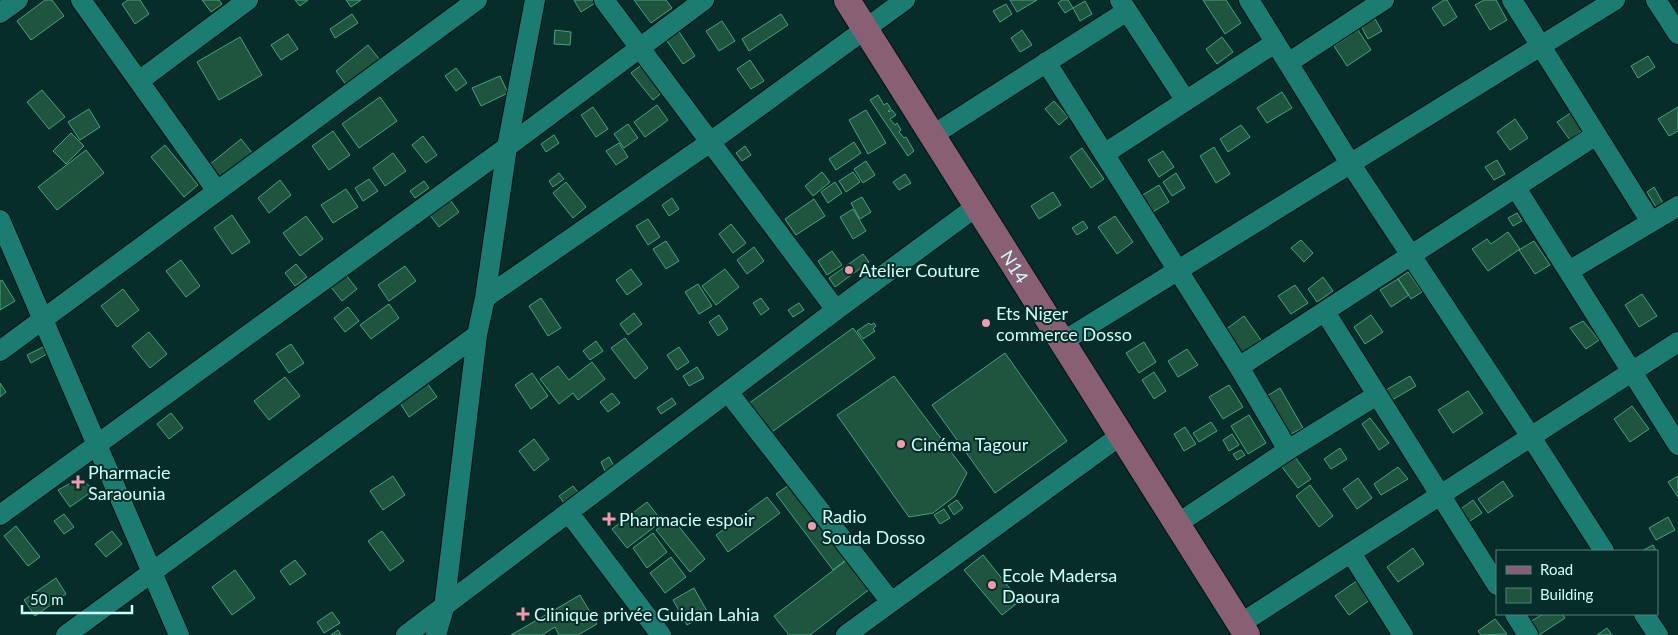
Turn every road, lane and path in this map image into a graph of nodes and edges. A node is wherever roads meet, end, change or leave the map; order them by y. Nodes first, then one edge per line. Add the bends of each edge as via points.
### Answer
1 (18, 0) edge
2 (81, 0) edge
3 (248, 0) edge
4 (477, 0) edge
5 (535, 0) edge
6 (604, 0) edge
7 (704, 0) edge
8 (847, 0) edge
9 (904, 0) edge
10 (1248, 0) edge
11 (1384, 0) edge
12 (1512, 0) edge
13 (1615, 0) edge
14 (1656, 0) edge
15 (1124, 6) edge
16 (0, 13) edge
17 (865, 28) junction
18 (1678, 34) edge
19 (1276, 43) junction
20 (1540, 46) junction
21 (639, 48) junction
22 (1046, 62) junction
23 (1288, 63) junction
24 (139, 81) junction
25 (1186, 101) junction
26 (932, 135) junction
27 (1596, 135) junction
28 (709, 143) junction
29 (506, 147) junction
30 (1104, 154) junction
31 (1350, 162) junction
32 (1516, 188) junction
33 (217, 191) junction
34 (977, 206) junction
35 (1678, 206) edge
36 (0, 220) edge
37 (1651, 222) junction
38 (1412, 256) junction
39 (1177, 270) junction
40 (1568, 271) junction
41 (485, 298) junction
42 (836, 310) junction
43 (1325, 312) junction
44 (43, 320) junction
45 (477, 335) junction
46 (1062, 342) junction
47 (1678, 342) edge
48 (0, 352) edge
49 (1240, 367) junction
50 (1632, 372) junction
51 (728, 392) junction
52 (1377, 395) junction
53 (1121, 435) junction
54 (1531, 437) junction
55 (97, 445) junction
56 (1678, 445) edge
57 (1288, 450) junction
58 (1440, 496) junction
59 (569, 512) junction
60 (0, 515) edge
61 (1177, 524) junction
62 (1603, 550) edge
63 (1352, 553) junction
64 (152, 572) junction
65 (1496, 583) edge
66 (891, 602) junction
67 (444, 608) junction
68 (1516, 615) edge
69 (1645, 615) edge
70 (1244, 630) edge
71 (66, 635) edge
72 (178, 635) edge
73 (406, 635) edge
74 (436, 635) edge
75 (661, 635) edge
76 (846, 635) edge
77 (1403, 635) edge
78 (1528, 635) edge
79 (1658, 635) edge

1 - 16 street
2 - 24 street
3 - 24 street
4 - 33 street
5 - 29 street
6 - 21 street
7 - 21 street
8 - 17 main road, N14
9 - 17 street
10 - 19 street
11 - 23 street
12 - 20 street
13 - 20 street
14 - 18 street
15 - 22 street
15 - 25 street
17 - 26 main road, N14
17 - 28 street
19 - 23 street
19 - 25 street
20 - 27 street
20 - 31 street
21 - 28 street
21 - 29 street
22 - 26 street
22 - 30 street
23 - 31 street
24 - 33 street
25 - 30 street
26 - 34 main road, N14
27 - 32 street
27 - 37 street
28 - 41 street
28 - 42 street
29 - 41 street
29 - 55 street
30 - 39 street
31 - 38 street
31 - 39 street
32 - 38 street
32 - 40 street
33 - 44 street
34 - 42 street
34 - 46 main road, N14
35 - 37 street
36 - 44 street
37 - 40 street
38 - 43 street
38 - 54 street
39 - 46 street
39 - 49 street
40 - 50 street
41 - 45 street
42 - 51 street
43 - 49 street
43 - 52 street
44 - 48 street
44 - 55 street
45 - 64 street
45 - 67 street
46 - 53 main road, N14
47 - 50 street
49 - 57 street
50 - 54 street
50 - 56 street
51 - 59 street
51 - 66 street
52 - 57 street
52 - 58 street
53 - 61 main road, N14
53 - 66 street
54 - 58 street
54 - 62 street
55 - 60 street
55 - 64 street
57 - 61 street
58 - 63 street
58 - 65 street
59 - 67 street
59 - 75 street
61 - 70 main road, N14
63 - 70 street
63 - 77 street
64 - 71 street
64 - 72 street
66 - 76 street
67 - 73 street
67 - 74 street
68 - 78 street
69 - 79 street

